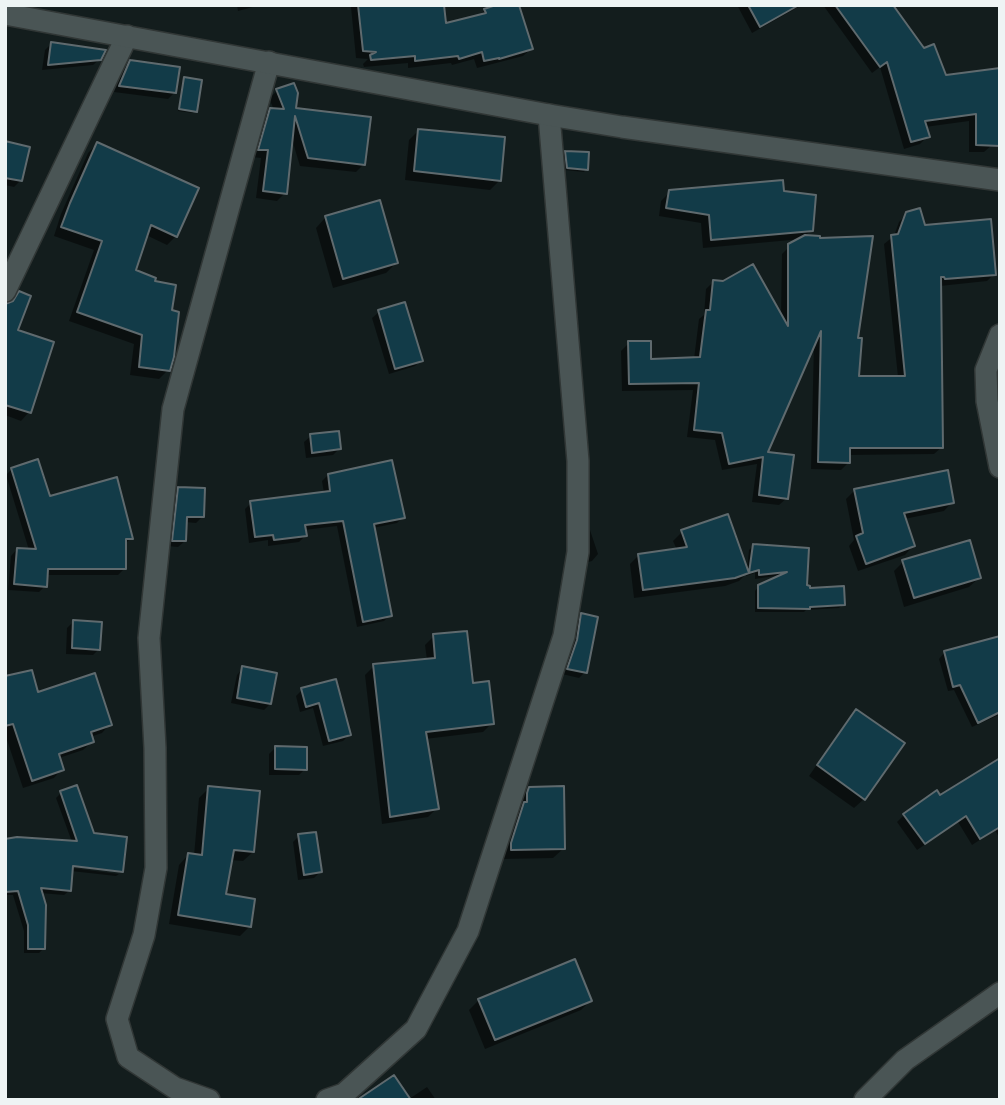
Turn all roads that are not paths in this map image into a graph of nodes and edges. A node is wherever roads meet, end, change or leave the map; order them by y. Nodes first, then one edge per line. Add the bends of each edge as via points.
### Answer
1 (5, 14) edge
2 (127, 36) junction
3 (269, 62) junction
4 (549, 115) junction
5 (1000, 180) edge
6 (5, 291) edge
7 (1000, 335) edge
8 (1000, 467) edge
9 (1000, 993) edge
10 (209, 1100) edge
11 (327, 1100) edge
12 (865, 1100) edge

1 - 2 street
2 - 3 street
2 - 6 street
3 - 4 street
3 - 10 street via 173,409 149,638 156,868 144,935 117,1019 128,1056 175,1088
4 - 5 street
4 - 11 street via 578,461 578,552 564,636 468,931 416,1028 344,1094
7 - 8 street via 986,370
9 - 12 street via 905,1060

